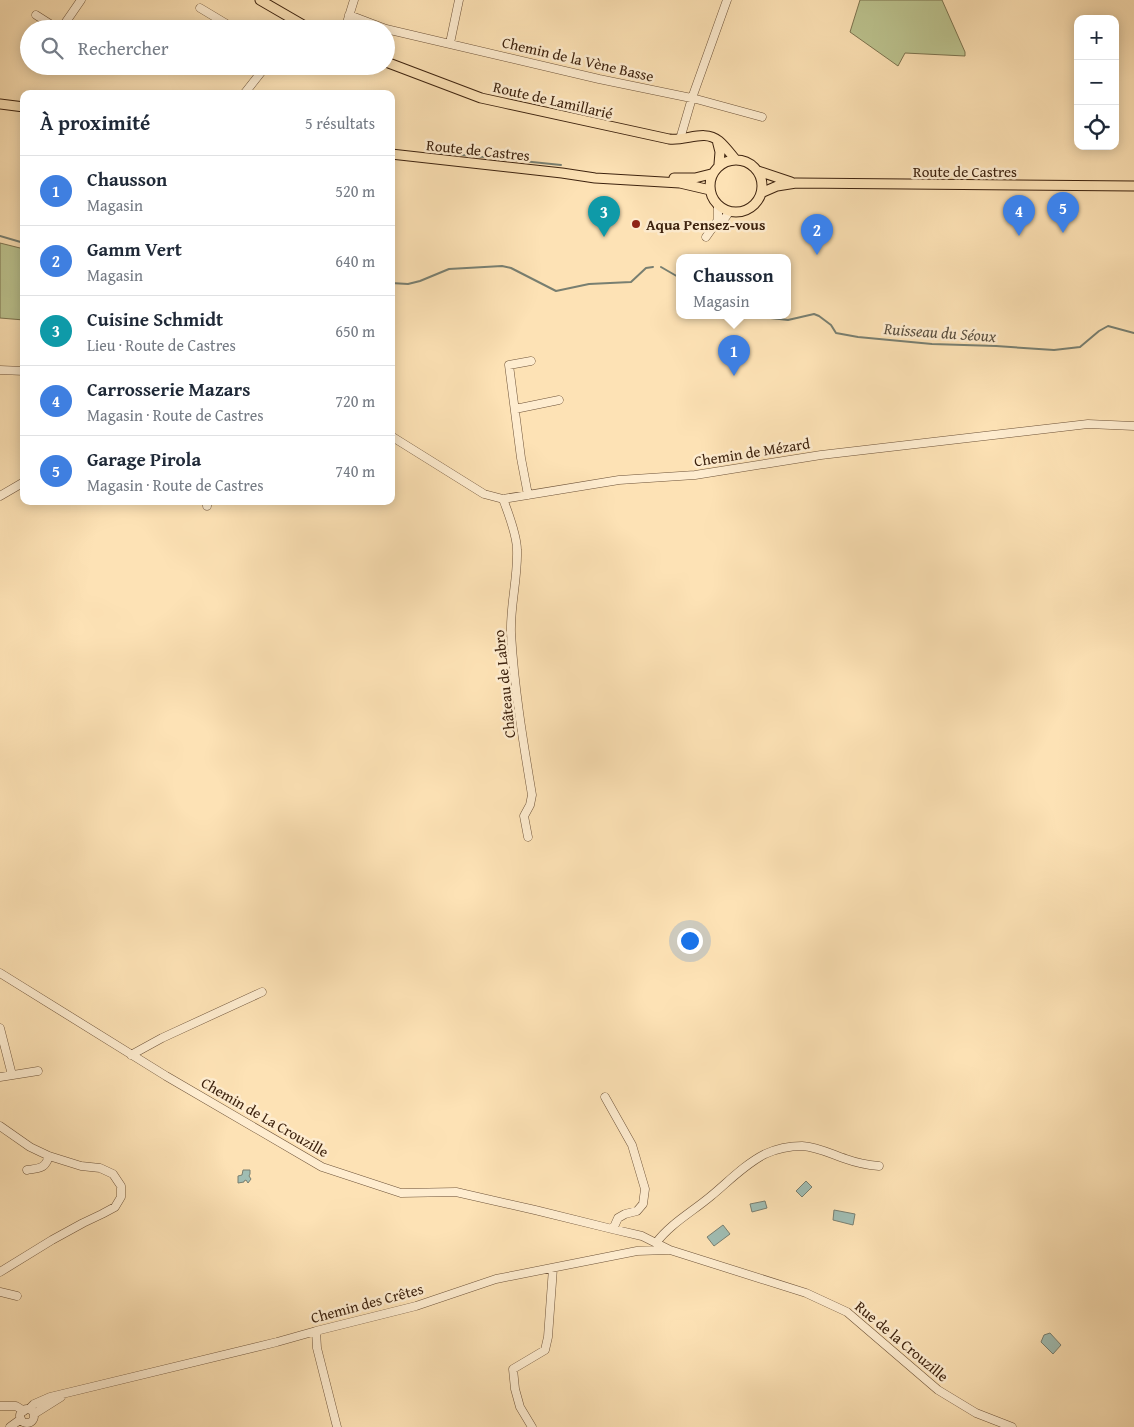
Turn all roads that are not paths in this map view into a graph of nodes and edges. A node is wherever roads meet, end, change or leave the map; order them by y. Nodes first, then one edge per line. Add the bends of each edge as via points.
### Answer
1 (80, 0) edge
2 (260, 0) edge
3 (354, 0) edge
4 (459, 0) edge
5 (727, 0) edge
6 (200, 8) dead end
7 (36, 15) dead end
8 (349, 15) junction
9 (44, 20) edge
10 (66, 20) edge
11 (220, 20) edge
12 (288, 20) edge
13 (348, 20) edge
14 (362, 20) edge
15 (395, 31) edge
16 (450, 43) junction
17 (395, 65) edge
18 (259, 75) edge
19 (247, 90) edge
20 (692, 98) junction
21 (0, 104) edge
22 (20, 106) edge
23 (762, 117) dead end
24 (680, 139) junction
25 (717, 140) junction
26 (395, 154) edge
27 (735, 159) junction
28 (719, 164) junction
29 (758, 171) junction
30 (562, 173) junction
31 (711, 174) junction
32 (796, 183) junction
33 (1134, 186) edge
34 (710, 190) junction
35 (761, 193) junction
36 (718, 205) junction
37 (729, 212) junction
38 (531, 361) dead end
39 (0, 370) edge
40 (20, 371) edge
41 (559, 400) dead end
42 (515, 409) junction
43 (1134, 426) edge
44 (395, 438) edge
45 (20, 484) edge
46 (528, 495) junction
47 (0, 496) edge
48 (503, 499) junction
49 (528, 837) dead end
50 (0, 973) edge
51 (262, 992) dead end
52 (0, 1028) edge
53 (131, 1055) junction
54 (38, 1071) dead end
55 (12, 1075) junction
56 (0, 1077) edge
57 (605, 1097) dead end
58 (0, 1126) edge
59 (49, 1156) junction
60 (879, 1166) dead end
61 (28, 1170) dead end
62 (612, 1229) junction
63 (657, 1244) junction
64 (670, 1250) junction
65 (553, 1268) junction
66 (0, 1272) edge
67 (0, 1292) edge
68 (17, 1296) dead end
69 (316, 1331) junction
70 (0, 1406) edge
71 (27, 1419) edge
72 (11, 1427) edge
73 (337, 1427) edge
74 (532, 1427) edge
75 (1012, 1427) edge

1 - 10 street
2 - 12 main road
3 - 8 street
4 - 16 street
5 - 20 street
6 - 11 street
7 - 9 street
8 - 13 street
8 - 14 street, Chemin de la Vène Basse
15 - 16 street, Chemin de la Vène Basse
16 - 20 street, Chemin de la Vène Basse
17 - 24 main road, Route de Lamillarié via 481,98
18 - 19 street
20 - 23 street, Chemin de la Vène Basse
20 - 24 street
21 - 22 main road
24 - 25 main road, Route de Lamillarié via 705,134
25 - 27 main road
25 - 28 main road
26 - 30 main road, Route de Castres
27 - 28 main road
27 - 29 main road via 749,163
28 - 31 main road
29 - 32 main road, Route de Castres
29 - 35 main road
30 - 31 main road, Route de Castres via 681,178
30 - 34 main road, Route de Castres via 680,183
31 - 34 main road
32 - 33 main road, Route de Castres
32 - 35 main road, Route de Castres
34 - 36 main road
35 - 37 main road via 752,206
36 - 37 main road
36 - 37 street via 718,220 706,237
38 - 42 street via 509,364
39 - 40 street
41 - 42 street
42 - 46 street
43 - 46 street, Chemin de Mézard via 1088,424 821,455 696,474 619,480
44 - 48 street, Chemin de Mézard via 484,494
45 - 47 street
46 - 48 street, Chemin de Mézard
48 - 49 street, Château de Labro via 517,548 512,657 532,795 524,816
50 - 53 street, Chemin de La Crouzille
51 - 53 street
52 - 55 street
53 - 62 street, Chemin de La Crouzille via 322,1167 401,1194 456,1192
54 - 55 street
55 - 56 street
57 - 62 street via 632,1145 645,1189 643,1204 636,1211 618,1218
58 - 59 street
59 - 61 street via 46,1165
59 - 66 street via 114,1174 121,1186 121,1197 115,1206
60 - 63 street via 855,1163 806,1147 774,1151 755,1160 668,1228
62 - 63 street, Chemin de La Crouzille via 642,1236
63 - 64 street, Rue de la Crouzille
64 - 65 street, Chemin des Crêtes via 637,1251
64 - 75 street, Rue de la Crouzille via 806,1293 847,1312 938,1390 976,1413
65 - 69 street, Chemin des Crêtes via 496,1280 416,1306
65 - 74 street via 545,1350 513,1369 520,1407
67 - 68 street
69 - 71 street, Chemin des Crêtes via 50,1396 34,1404
69 - 73 street via 317,1348
70 - 71 street via 16,1406
71 - 72 street, Chemin des Crêtes

